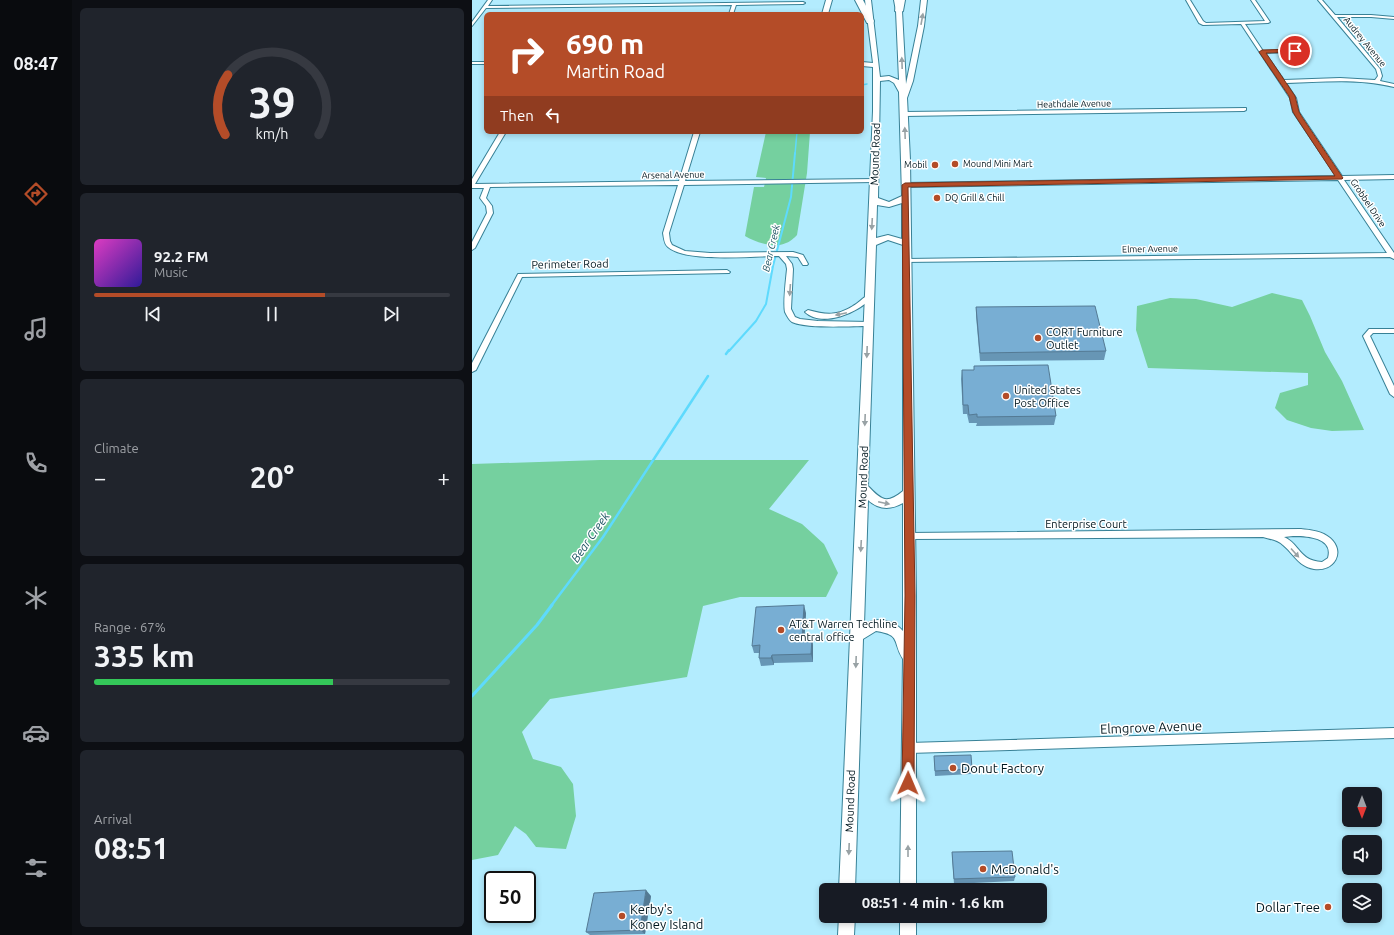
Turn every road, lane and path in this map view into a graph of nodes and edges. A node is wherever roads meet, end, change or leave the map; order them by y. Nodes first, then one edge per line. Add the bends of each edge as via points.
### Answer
1 (490, 0) edge
2 (829, 0) edge
3 (859, 0) edge
4 (868, 0) edge
5 (897, 0) edge
6 (902, 0) edge
7 (924, 0) edge
8 (1188, 0) edge
9 (1253, 0) edge
10 (1320, 0) edge
11 (658, 2) edge
12 (803, 3) dead end
13 (734, 4) junction
14 (485, 7) junction
15 (899, 11) junction
16 (732, 12) edge
17 (826, 12) edge
18 (1334, 16) junction
19 (1394, 18) edge
20 (870, 21) junction
21 (472, 24) edge
22 (1243, 24) junction
23 (1295, 51) dead end
24 (1262, 52) junction
25 (484, 62) edge
26 (472, 63) edge
27 (864, 64) edge
28 (876, 65) junction
29 (877, 80) junction
30 (1377, 81) junction
31 (1282, 82) junction
32 (1394, 86) edge
33 (903, 94) junction
34 (903, 102) junction
35 (1244, 109) dead end
36 (904, 114) junction
37 (501, 134) edge
38 (696, 134) edge
39 (1394, 177) edge
40 (1340, 178) junction
41 (874, 180) junction
42 (682, 183) junction
43 (472, 185) edge
44 (905, 185) junction
45 (488, 186) junction
46 (905, 198) junction
47 (874, 199) junction
48 (906, 243) junction
49 (871, 245) junction
50 (472, 248) edge
51 (781, 254) junction
52 (1393, 256) edge
53 (906, 261) junction
54 (805, 264) dead end
55 (727, 272) dead end
56 (870, 298) junction
57 (808, 312) dead end
58 (868, 324) junction
59 (1394, 331) edge
60 (472, 370) edge
61 (1394, 394) edge
62 (863, 488) junction
63 (908, 494) junction
64 (1263, 534) junction
65 (908, 536) junction
66 (857, 636) junction
67 (910, 661) junction
68 (1394, 733) edge
69 (909, 748) junction
70 (847, 883) edge
71 (908, 883) edge
72 (847, 923) edge
73 (908, 923) edge
74 (846, 935) edge
75 (908, 935) edge

1 - 14 street
2 - 17 main road
3 - 20 highway
4 - 20 main road, Mound Road
5 - 15 main road
6 - 15 highway
34 -> 7 main road via 910,81
8 - 22 street via 1203,23
9 - 22 street via 1268,22
10 - 18 street, Audrey Avenue
11 - 13 street
11 - 14 street
12 - 13 street
13 - 16 street
14 - 21 street
33 -> 15 main road
18 - 19 street
18 - 30 street, Audrey Avenue via 1378,69 1380,76
20 - 28 main road, Mound Road
22 - 24 street, Grobbel Drive
23 - 24 street
24 - 31 street, Grobbel Drive
25 - 26 street
27 - 28 main road
28 - 29 main road, Mound Road
29 - 33 main road via 885,78 898,81
29 - 41 main road, Mound Road
30 - 31 street
30 - 32 street, Audrey Avenue
31 - 40 street, Grobbel Drive via 1293,98 1296,112
33 - 34 main road
34 - 36 main road
35 - 36 street, Heathdale Avenue
44 -> 36 main road
37 - 43 street
38 - 42 street
39 - 40 street
40 - 44 street
40 - 52 street, Grobbel Drive
41 - 42 street, Arsenal Avenue
41 - 47 main road, Mound Road
42 - 45 street, Arsenal Avenue
42 - 51 street via 666,233 673,249 701,255
43 - 45 street, Arsenal Avenue
44 - 46 main road
45 - 50 street via 483,198 489,206 489,215
46 - 47 main road via 890,206
46 - 48 main road
47 -> 49 main road, Mound Road
48 - 49 main road via 886,237
48 - 53 main road
49 - 56 main road, Mound Road
51 - 54 street via 798,255 804,258
51 -> 58 street via 790,269 788,309 794,320 808,323
52 - 53 street, Elmer Avenue
53 - 63 main road
55 - 60 street, Perimeter Road via 520,275
56 -> 57 street via 847,312 822,316
56 - 58 main road, Mound Road
58 -> 62 main road, Mound Road
59 - 61 street via 1371,331 1366,336
62 -> 63 main road via 874,500 883,504 898,502
62 -> 66 main road, Mound Road
63 - 65 main road
64 -> 64 street, Enterprise Court via 1281,539 1307,563 1322,566 1329,564 1333,558 1330,544 1321,536
64 - 65 street, Enterprise Court
65 - 67 main road
66 - 67 main road via 874,625 892,628 900,636
66 -> 70 main road, Mound Road
67 - 69 main road
68 - 69 street, Elmgrove Avenue
71 -> 69 main road
72 - 74 main road
73 - 75 main road

